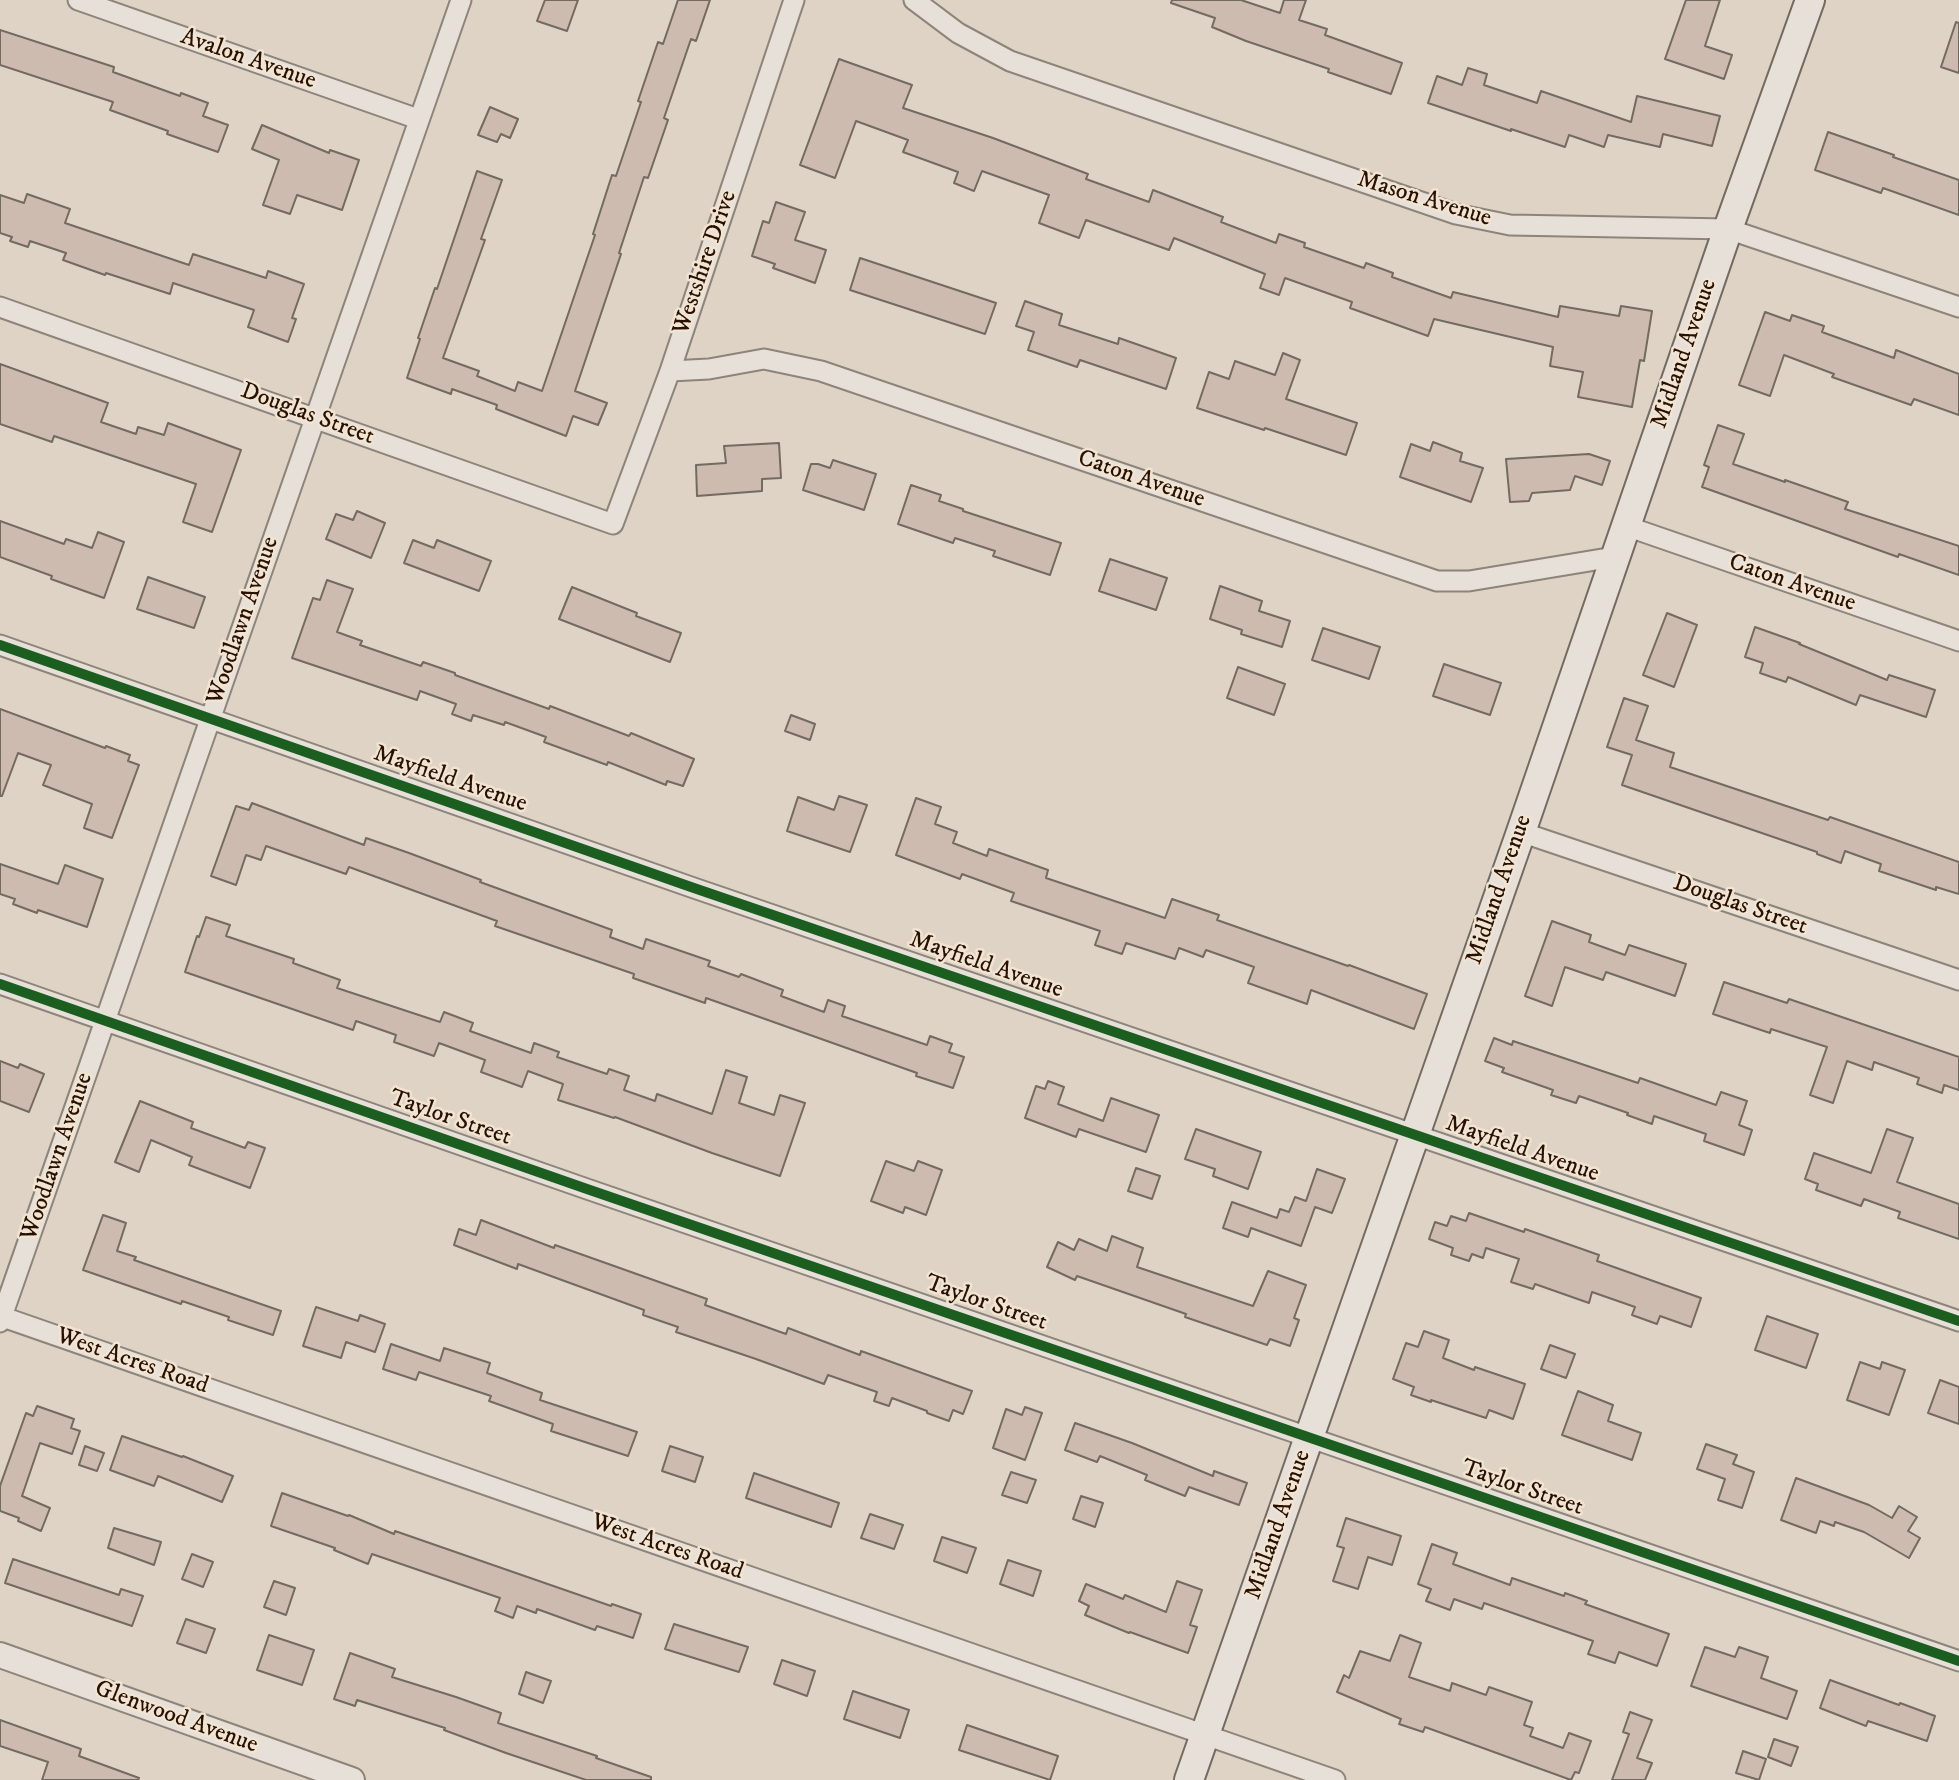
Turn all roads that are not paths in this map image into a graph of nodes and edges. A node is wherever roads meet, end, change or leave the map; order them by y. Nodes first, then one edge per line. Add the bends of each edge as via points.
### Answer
1 (78, 0) edge
2 (461, 0) edge
3 (794, 0) edge
4 (914, 0) edge
5 (1810, 0) edge
6 (418, 119) junction
7 (1728, 229) junction
8 (0, 307) edge
9 (1959, 307) edge
10 (670, 371) junction
11 (316, 417) junction
12 (613, 524) joint
13 (1626, 526) junction
14 (1614, 557) junction
15 (1959, 641) edge
16 (0, 645) edge
17 (210, 719) junction
18 (1521, 832) junction
19 (1959, 980) edge
20 (0, 984) edge
21 (106, 1021) junction
22 (1415, 1135) junction
23 (1, 1318) edge
24 (1959, 1321) edge
25 (1309, 1438) junction
26 (0, 1655) edge
27 (1959, 1661) edge
28 (1205, 1735) junction
29 (352, 1780) edge
30 (1189, 1780) edge
31 (1335, 1780) edge

1 - 6 street, Avalon Avenue
2 - 6 street, Woodlawn Avenue
3 - 10 street, Westshire Drive
4 - 7 street, Mason Avenue via 958,33 1010,61 1456,214 1510,225
5 - 7 main road, Midland Avenue
6 - 11 street, Woodlawn Avenue
7 - 9 street, Mason Avenue
7 - 13 main road, Midland Avenue
8 - 11 street, Douglas Street
10 - 12 street, Westshire Drive
10 - 14 street, Caton Avenue via 764,359 821,371 1437,581 1469,581
11 - 12 street, Douglas Street
11 - 17 street, Woodlawn Avenue
13 - 14 main road, Midland Avenue
13 - 15 street, Caton Avenue
14 - 18 main road, Midland Avenue
16 - 17 street, Mayfield Avenue
17 - 21 street, Woodlawn Avenue
17 - 22 street, Mayfield Avenue
18 - 19 street, Douglas Street
18 - 22 main road, Midland Avenue
20 - 21 street, Taylor Street
21 - 23 street, Woodlawn Avenue
21 - 25 street, Taylor Street
22 - 24 street, Mayfield Avenue
22 - 25 main road, Midland Avenue
23 - 28 street, West Acres Road
25 - 27 street, Taylor Street
25 - 28 main road, Midland Avenue
26 - 29 street, Glenwood Avenue
28 - 30 main road, Midland Avenue
28 - 31 street, West Acres Road

